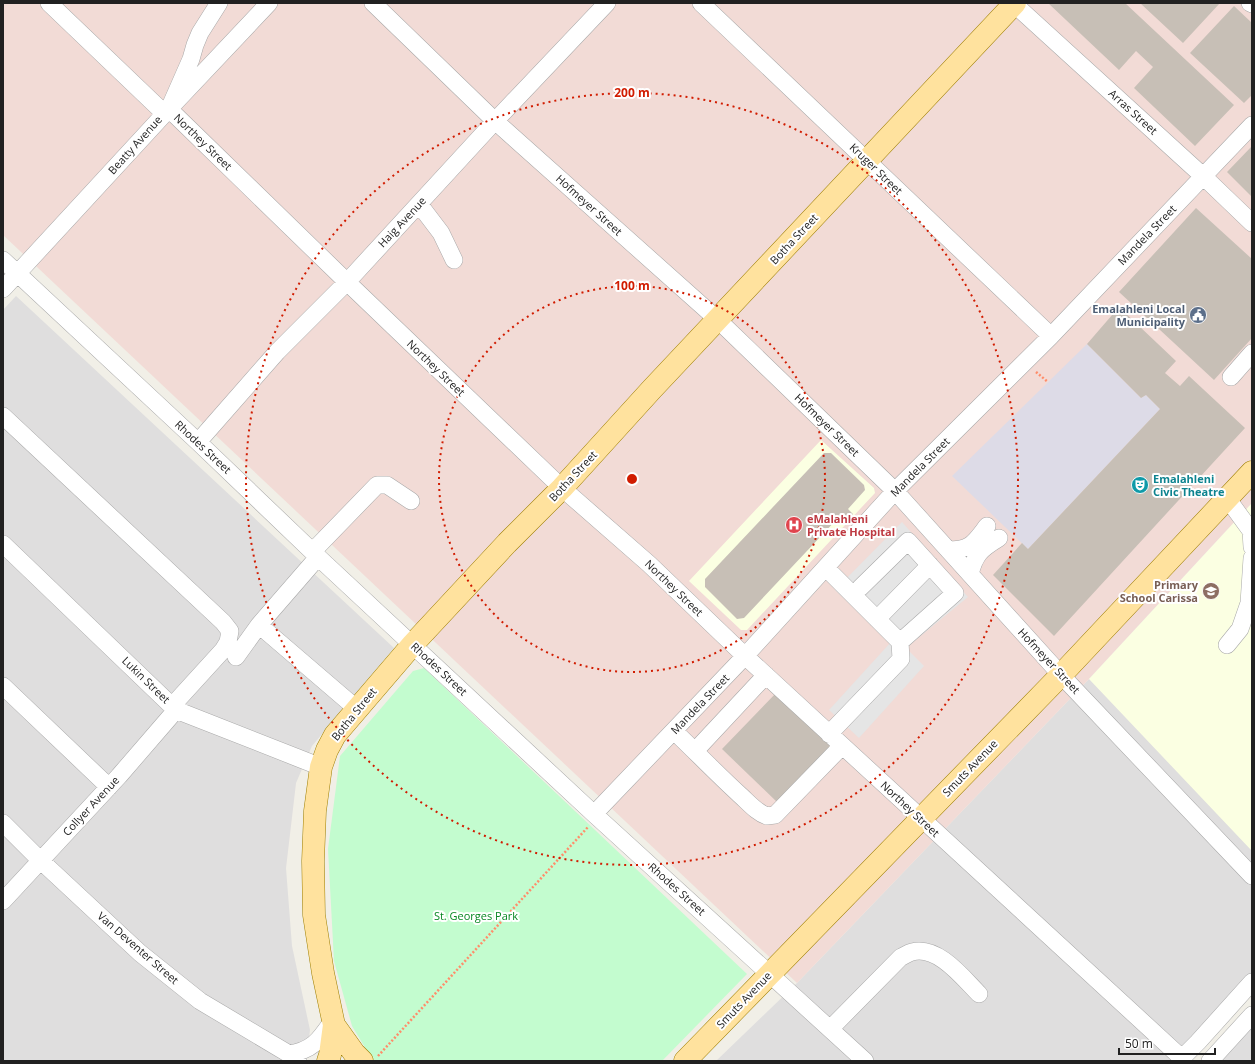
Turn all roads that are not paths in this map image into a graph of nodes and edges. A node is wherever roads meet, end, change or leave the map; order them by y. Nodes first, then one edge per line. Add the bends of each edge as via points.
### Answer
1 (49, 3) edge
2 (219, 3) edge
3 (269, 3) edge
4 (373, 3) edge
5 (607, 3) edge
6 (701, 3) edge
7 (1014, 3) edge
8 (166, 111) junction
9 (495, 121) junction
10 (1252, 125) edge
11 (867, 161) junction
12 (1204, 177) junction
13 (419, 204) junction
14 (1252, 223) edge
15 (3, 260) edge
16 (454, 260) dead end
17 (18, 273) junction
18 (347, 282) junction
19 (3, 289) edge
20 (718, 320) junction
21 (1050, 336) junction
22 (1252, 353) edge
23 (1231, 377) dead end
24 (3, 416) edge
25 (198, 442) junction
26 (1252, 472) edge
27 (562, 488) junction
28 (895, 491) junction
29 (1227, 498) junction
30 (411, 501) dead end
31 (987, 526) dead end
32 (999, 538) dead end
33 (3, 544) edge
34 (1252, 547) edge
35 (948, 550) junction
36 (315, 554) junction
37 (1252, 558) edge
38 (930, 565) junction
39 (826, 568) junction
40 (970, 574) junction
41 (860, 588) dead end
42 (877, 619) junction
43 (259, 625) junction
44 (900, 642) junction
45 (413, 644) junction
46 (1227, 645) dead end
47 (745, 656) junction
48 (236, 657) dead end
49 (766, 675) junction
50 (1061, 675) junction
51 (3, 686) edge
52 (174, 708) junction
53 (357, 709) junction
54 (674, 731) junction
55 (829, 734) junction
56 (842, 746) junction
57 (695, 750) junction
58 (321, 766) junction
59 (109, 787) junction
60 (596, 815) junction
61 (920, 818) junction
62 (3, 823) edge
63 (40, 860) junction
64 (1252, 876) edge
65 (3, 901) edge
66 (770, 973) junction
67 (1252, 982) edge
68 (979, 994) dead end
69 (1252, 1015) edge
70 (334, 1022) junction
71 (830, 1029) junction
72 (1198, 1042) junction
73 (293, 1057) edge
74 (1182, 1060) edge
75 (1214, 1060) edge
76 (328, 1061) edge
77 (362, 1061) edge
78 (685, 1061) edge
79 (865, 1061) edge

1 - 8 street, Northey Street
2 - 8 street via 200,33 192,59
3 - 8 street, Beatty Avenue
4 - 9 street, Hofmeyer Street
5 - 9 street, Haig Avenue
6 - 11 street, Kruger Street
7 - 11 main road, Botha Street
7 - 12 street, Arras Street
8 - 17 street, Beatty Avenue
8 - 18 street, Northey Street
9 - 13 street, Haig Avenue
9 - 20 street, Hofmeyer Street
10 - 12 street, Mandela Street
11 - 20 main road, Botha Street
11 - 21 street, Kruger Street
12 - 14 street, Arras Street
12 - 21 street, Mandela Street
13 - 16 street via 441,233
13 - 18 street, Haig Avenue
15 - 17 street, Rhodes Street
17 - 19 street, Beatty Avenue
17 - 25 street, Rhodes Street
18 - 25 street, Haig Avenue via 277,352
18 - 27 street, Northey Street
20 - 27 main road, Botha Street
20 - 28 street, Hofmeyer Street
21 - 28 street, Mandela Street
22 - 23 street
24 - 52 street, Collyer Avenue via 224,622 230,631 223,650
25 - 36 street, Rhodes Street
26 - 29 main road, Smuts Avenue
27 - 45 main road, Botha Street
27 - 47 street, Northey Street via 649,564
28 - 35 street, Hofmeyer Street
28 - 39 street, Mandela Street
29 - 34 street via 1252,531
29 - 50 main road, Smuts Avenue
30 - 36 street via 387,485 377,485
31 - 35 street via 966,548
32 - 40 street via 975,557
33 - 52 street, Lukin Street
35 - 40 street, Hofmeyer Street
36 - 43 street
36 - 45 street, Rhodes Street
37 - 46 street via 1249,603 1240,629
38 - 41 street via 908,541
38 - 42 street
38 - 44 street via 955,593
39 - 42 street
39 - 47 street, Mandela Street
40 - 50 street, Hofmeyer Street
42 - 44 street
43 - 48 street
43 - 53 street
44 - 55 street via 901,659
45 - 53 main road, Botha Street
45 - 60 street, Rhodes Street
47 - 49 street, Northey Street
47 - 54 street, Mandela Street
49 - 55 street, Northey Street
49 - 57 street
50 - 61 main road, Smuts Avenue
50 - 64 street, Hofmeyer Street
51 - 59 street
52 - 58 street, Lukin Street
52 - 59 street, Collyer Avenue
53 - 58 main road, Botha Street via 335,735
54 - 57 street
54 - 60 street, Mandela Street
55 - 56 street, Northey Street
56 - 57 street via 772,816 764,815 751,805
56 - 61 street, Northey Street
58 - 70 main road, Botha Street via 315,811 314,915
59 - 63 street, Collyer Avenue
60 - 66 street, Rhodes Street
61 - 66 main road, Smuts Avenue
61 - 74 street, Northey Street
62 - 63 street, Van Deventer Street
63 - 65 street, Collyer Avenue
63 - 73 street, Van Deventer Street via 140,954 200,1001
66 - 71 street, Rhodes Street
66 - 78 main road, Smuts Avenue
67 - 72 street
68 - 71 street via 938,956 913,952 901,957
69 - 75 street
70 - 73 street, Van Deventer Street via 314,1044
70 - 76 main road
70 - 77 main road
71 - 79 street, Rhodes Street
72 - 74 street
72 - 75 street

